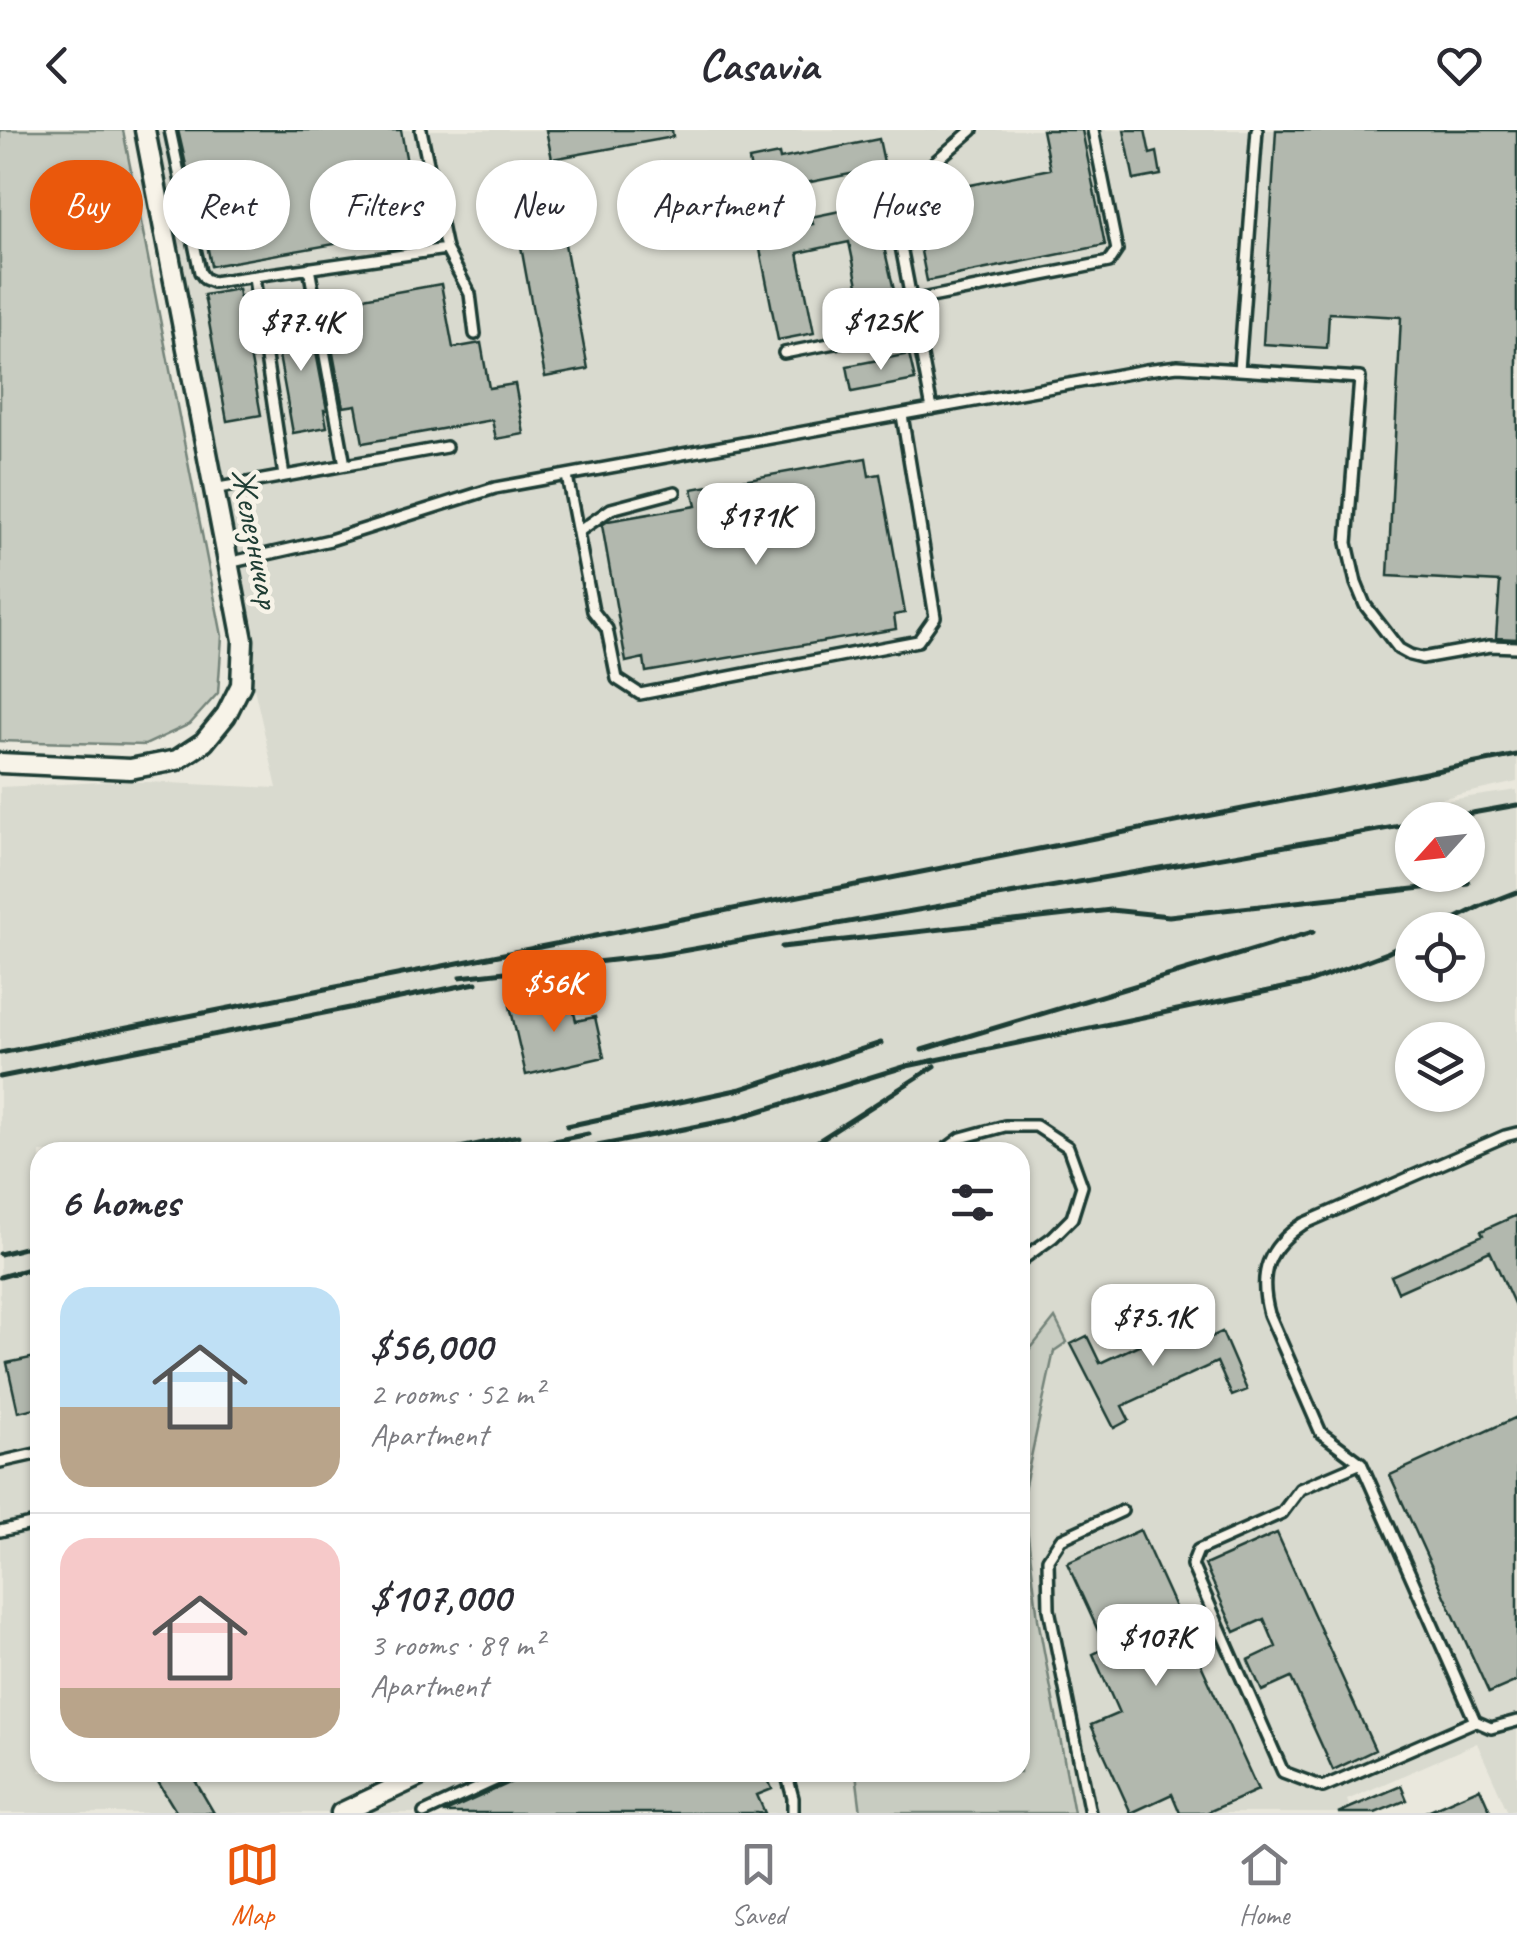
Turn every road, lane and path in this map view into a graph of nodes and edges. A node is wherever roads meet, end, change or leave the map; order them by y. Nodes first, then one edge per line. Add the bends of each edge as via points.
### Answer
1 (145, 130) edge
2 (170, 130) edge
3 (420, 130) edge
4 (972, 130) edge
5 (1093, 130) edge
6 (1257, 130) edge
7 (427, 160) edge
8 (439, 250) edge
9 (447, 250) edge
10 (309, 268) junction
11 (254, 278) junction
12 (911, 301) junction
13 (916, 328) junction
14 (476, 334) dead end
15 (784, 354) dead end
16 (1239, 370) junction
17 (932, 409) junction
18 (902, 414) junction
19 (446, 447) dead end
20 (345, 465) junction
21 (284, 476) junction
22 (567, 476) junction
23 (214, 489) junction
24 (675, 492) dead end
25 (578, 532) junction
26 (228, 563) junction
27 (1517, 647) edge
28 (0, 763) edge
29 (1517, 1133) edge
30 (956, 1142) edge
31 (1030, 1254) edge
32 (30, 1454) edge
33 (0, 1462) edge
34 (1361, 1462) junction
35 (1122, 1512) dead end
36 (30, 1524) edge
37 (0, 1531) edge
38 (1474, 1721) junction
39 (1517, 1721) edge
40 (407, 1782) edge
41 (491, 1782) edge
42 (789, 1782) edge
43 (341, 1813) edge
44 (424, 1813) edge
45 (793, 1813) edge
46 (1090, 1813) edge

1 - 23 street, Железничар
2 - 11 lane via 200,272 213,282
3 - 7 lane
4 - 12 lane via 892,199
5 - 12 lane via 1117,250 1110,262
6 - 16 lane
8 - 10 lane
9 - 14 lane via 470,294
10 - 11 lane
10 - 20 lane
11 - 21 lane
12 - 13 lane
13 - 15 lane
13 - 17 lane
16 - 17 lane via 1162,368
16 - 27 lane via 1360,378 1347,543 1365,605 1398,649 1422,658
17 - 18 lane
18 - 22 lane
18 - 25 lane via 934,617 918,640 640,694 617,679 608,628 593,612
19 - 20 lane
20 - 21 lane
21 - 23 lane
22 - 25 lane
22 - 26 lane via 495,488 330,540
23 - 26 street, Железничар
24 - 25 lane via 611,510
26 - 28 street, Железничар via 242,640 240,685 204,742 177,760 130,769
29 - 34 lane via 1303,1224 1272,1252 1264,1272 1269,1314 1321,1433
30 - 31 lane via 1005,1126 1036,1126 1068,1147 1082,1186 1072,1218
32 - 33 lane
34 - 38 lane
34 - 38 lane via 1300,1488 1282,1513 1198,1550 1192,1565 1283,1772 1323,1787
35 - 46 lane via 1062,1540 1048,1559 1049,1608
36 - 37 lane
38 - 39 lane via 1491,1728
40 - 43 street
41 - 44 lane
42 - 45 lane

